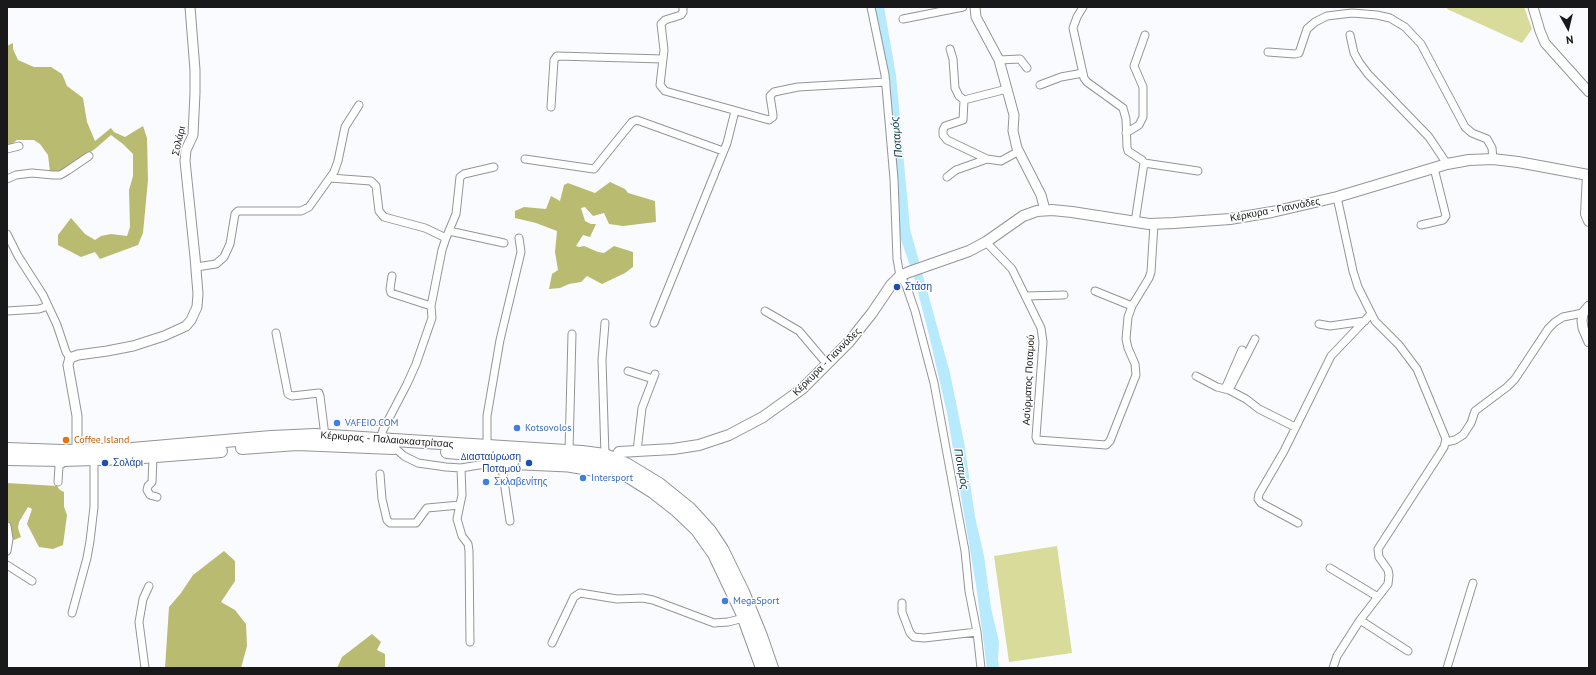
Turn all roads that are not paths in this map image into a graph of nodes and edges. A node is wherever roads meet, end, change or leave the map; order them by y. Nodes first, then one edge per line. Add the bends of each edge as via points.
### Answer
1 (190, 7) edge
2 (683, 7) edge
3 (871, 7) edge
4 (963, 7) edge
5 (975, 7) edge
6 (1083, 7) edge
7 (1533, 7) edge
8 (903, 19) dead end
9 (1145, 35) dead end
10 (1350, 35) dead end
11 (950, 49) dead end
12 (1268, 52) dead end
13 (663, 59) junction
14 (999, 60) junction
15 (1027, 68) dead end
16 (1083, 73) junction
17 (886, 82) junction
18 (1040, 85) dead end
19 (1007, 89) junction
20 (1589, 92) edge
21 (964, 100) junction
22 (359, 105) dead end
23 (551, 107) dead end
24 (735, 111) junction
25 (1126, 133) junction
26 (19, 146) dead end
27 (7, 149) edge
28 (724, 151) junction
29 (1019, 151) junction
30 (90, 156) dead end
31 (525, 159) dead end
32 (987, 159) junction
33 (1493, 159) junction
34 (1144, 163) junction
35 (1447, 164) junction
36 (494, 167) dead end
37 (1434, 168) junction
38 (1198, 171) dead end
39 (1589, 175) edge
40 (947, 177) dead end
41 (330, 178) junction
42 (7, 179) edge
43 (1337, 197) junction
44 (1045, 210) junction
45 (1589, 221) edge
46 (1134, 222) junction
47 (1154, 224) junction
48 (1421, 225) dead end
49 (7, 234) edge
50 (448, 235) junction
51 (519, 238) dead end
52 (986, 242) junction
53 (504, 244) dead end
54 (196, 267) junction
55 (904, 274) junction
56 (392, 276) dead end
57 (1095, 291) dead end
58 (1064, 295) dead end
59 (1026, 296) junction
60 (48, 306) junction
61 (431, 306) junction
62 (1132, 306) junction
63 (1586, 309) edge
64 (765, 311) dead end
65 (7, 312) edge
66 (1371, 314) junction
67 (1365, 321) junction
68 (605, 322) dead end
69 (654, 323) dead end
70 (1319, 324) dead end
71 (276, 334) dead end
72 (572, 334) dead end
73 (1255, 339) dead end
74 (1589, 342) edge
75 (1242, 350) dead end
76 (70, 358) junction
77 (827, 364) junction
78 (628, 371) dead end
79 (1196, 376) dead end
80 (1227, 390) junction
81 (1295, 427) junction
82 (325, 436) junction
83 (380, 439) junction
84 (1446, 442) junction
85 (487, 446) junction
86 (395, 448) junction
87 (7, 449) edge
88 (77, 450) junction
89 (637, 451) junction
90 (153, 457) junction
91 (7, 459) edge
92 (68, 460) junction
93 (94, 460) junction
94 (501, 460) junction
95 (569, 460) junction
96 (613, 462) junction
97 (461, 468) junction
98 (380, 474) dead end
99 (58, 482) dead end
100 (157, 497) dead end
101 (460, 505) junction
102 (510, 521) dead end
103 (1298, 523) dead end
104 (7, 526) edge
105 (7, 551) edge
106 (7, 566) edge
107 (1330, 568) dead end
108 (32, 581) dead end
109 (1473, 583) dead end
110 (149, 586) dead end
111 (1378, 597) junction
112 (902, 604) dead end
113 (72, 613) dead end
114 (744, 618) junction
115 (1360, 620) junction
116 (977, 632) junction
117 (470, 642) dead end
118 (552, 643) dead end
119 (1408, 651) dead end
120 (146, 668) edge
121 (762, 668) edge
122 (772, 668) edge
123 (981, 668) edge
124 (1333, 668) edge
125 (1447, 668) edge

1 - 54 street, Σολάρι via 195,108 193,135 186,150 185,161
2 - 13 street via 681,15 665,20 661,24
3 - 17 street
4 - 8 street
5 - 14 street via 976,17
6 - 16 street via 1073,28
7 - 20 street via 1545,43
9 - 25 street via 1134,66 1143,87 1143,117 1139,125
10 - 35 street via 1354,53 1368,74 1430,137
11 - 21 street via 955,88
12 - 33 street via 1299,53 1308,28 1327,16 1352,12 1390,18 1415,35 1465,126 1487,139 1492,148
13 - 23 street via 557,56 554,60
13 - 24 street via 660,83 663,90
14 - 15 street via 1020,59
14 - 19 street
16 - 18 street via 1061,77
16 - 25 street via 1087,82 1125,112
17 - 24 street via 798,87 774,92 770,96 773,117 769,120
17 - 55 street via 897,259
19 - 21 street
19 - 29 street
21 - 32 street via 964,118 945,126 944,137
22 - 41 street via 345,127 336,167
24 - 28 street
25 - 34 street via 1128,151
26 - 27 street
28 - 31 street via 637,120 632,122 594,169
28 - 69 street
29 - 32 street via 1000,161
29 - 44 street via 1041,195
30 - 42 street via 60,174 28,173
32 - 40 street via 956,170
33 - 35 main road, Κέρκυρα - Γιαννάδες
33 - 39 main road, Κέρκυρα - Γιαννάδες
34 - 38 street
34 - 46 street
35 - 37 main road, Κέρκυρα - Γιαννάδες
36 - 50 street via 460,177 456,214
37 - 43 main road, Κέρκυρα - Γιαννάδες
37 - 48 street via 1446,216 1443,220
39 - 45 main road, Κέρκυρα - Γιαννάδες via 1586,214
41 - 50 street via 371,181 376,186 378,206 384,217
41 - 54 street via 305,210 238,211 224,257 216,264
43 - 47 main road, Κέρκυρα - Γιαννάδες via 1230,219
43 - 66 street via 1354,277
44 - 46 main road, Κέρκυρα - Γιαννάδες
44 - 52 main road, Κέρκυρα - Γιαννάδες via 1023,216
46 - 47 main road, Κέρκυρα - Γιαννάδες
47 - 62 street via 1151,272
49 - 60 street
50 - 53 street
50 - 61 street via 442,250
51 - 85 street via 521,252 500,340 487,416
52 - 55 main road, Κέρκυρα - Γιαννάδες via 969,251
52 - 59 street, Ασύρματος Ποταμού via 1010,267
54 - 76 street, Σολάρι via 197,304 186,326 142,344
55 - 77 main road, Κέρκυρα - Γιαννάδες via 891,285 858,331
55 - 116 street via 934,383
56 - 61 street via 392,293
57 - 62 street
58 - 59 street
59 - 62 street, Ασύρματος Ποταμού via 1042,335 1037,440 1104,445 1109,443 1136,375 1126,339
60 - 65 street
60 - 76 street
61 - 83 street via 432,318 416,364
63 - 74 street via 1582,321
63 - 84 street via 1555,322 1515,379 1475,411 1463,435
64 - 77 street via 799,331
66 - 67 street
66 - 84 street via 1417,369 1445,434
67 - 70 street via 1330,326
67 - 81 street via 1331,356
68 - 96 street via 602,368
71 - 82 street via 288,394 320,395
72 - 95 street
73 - 80 street
75 - 80 street
76 - 88 street via 68,363 77,416
77 - 89 main road, Κέρκυρα - Γιαννάδες via 785,402 729,435 695,446
78 - 89 street via 654,376 642,408
79 - 80 street
80 - 81 street
81 - 103 street via 1258,497 1261,503
82 - 83 main road, Κέρκυρας - Παλαιοκαστρίτσας
82 - 88 main road, Κέρκυρας - Παλαιοκαστρίτσας via 271,437 154,448
83 - 85 main road, Κέρκυρας - Παλαιοκαστρίτσας
84 - 111 street via 1378,549 1378,557 1389,575 1388,584
85 - 95 main road, Κέρκυρας - Παλαιοκαστρίτσας
86 - 90 main road, Κέρκυρας - Παλαιοκαστρίτσας via 297,444
86 - 94 main road, Κέρκυρας - Παλαιοκαστρίτσας
86 - 97 street via 404,456 418,462 432,466
87 - 88 main road, Κέρκυρας - Παλαιοκαστρίτσας
88 - 92 main road
89 - 96 main road
90 - 93 main road, Κέρκυρας - Παλαιοκαστρίτσας
90 - 100 street via 153,480 147,490 150,495
91 - 92 main road, Κέρκυρας - Παλαιοκαστρίτσας
92 - 93 main road, Κέρκυρας - Παλαιοκαστρίτσας
92 - 99 street via 59,466
93 - 113 street via 94,507 90,541
94 - 95 main road, Κέρκυρας - Παλαιοκαστρίτσας
94 - 97 street
94 - 102 street
95 - 96 main road, Κέρκυρας - Παλαιοκαστρίτσας
96 - 114 main road, Κέρκυρας - Παλαιοκαστρίτσας via 662,497 697,530 719,562
96 - 122 main road, Κέρκυρας - Παλαιοκαστρίτσας via 667,490 690,509 710,531 744,592
97 - 101 street
98 - 101 street via 382,499 390,523 416,523 423,511 429,507
101 - 117 street via 458,523 470,551
104 - 105 street
106 - 108 street
107 - 111 street
109 - 125 street
110 - 120 street via 143,599 139,622
111 - 115 street
112 - 116 street via 902,612 914,637
114 - 118 street via 714,623 653,600 617,599 580,593 574,597
114 - 121 main road, Κέρκυρας - Παλαιοκαστρίτσας
115 - 119 street
115 - 124 street via 1337,656
116 - 123 street

